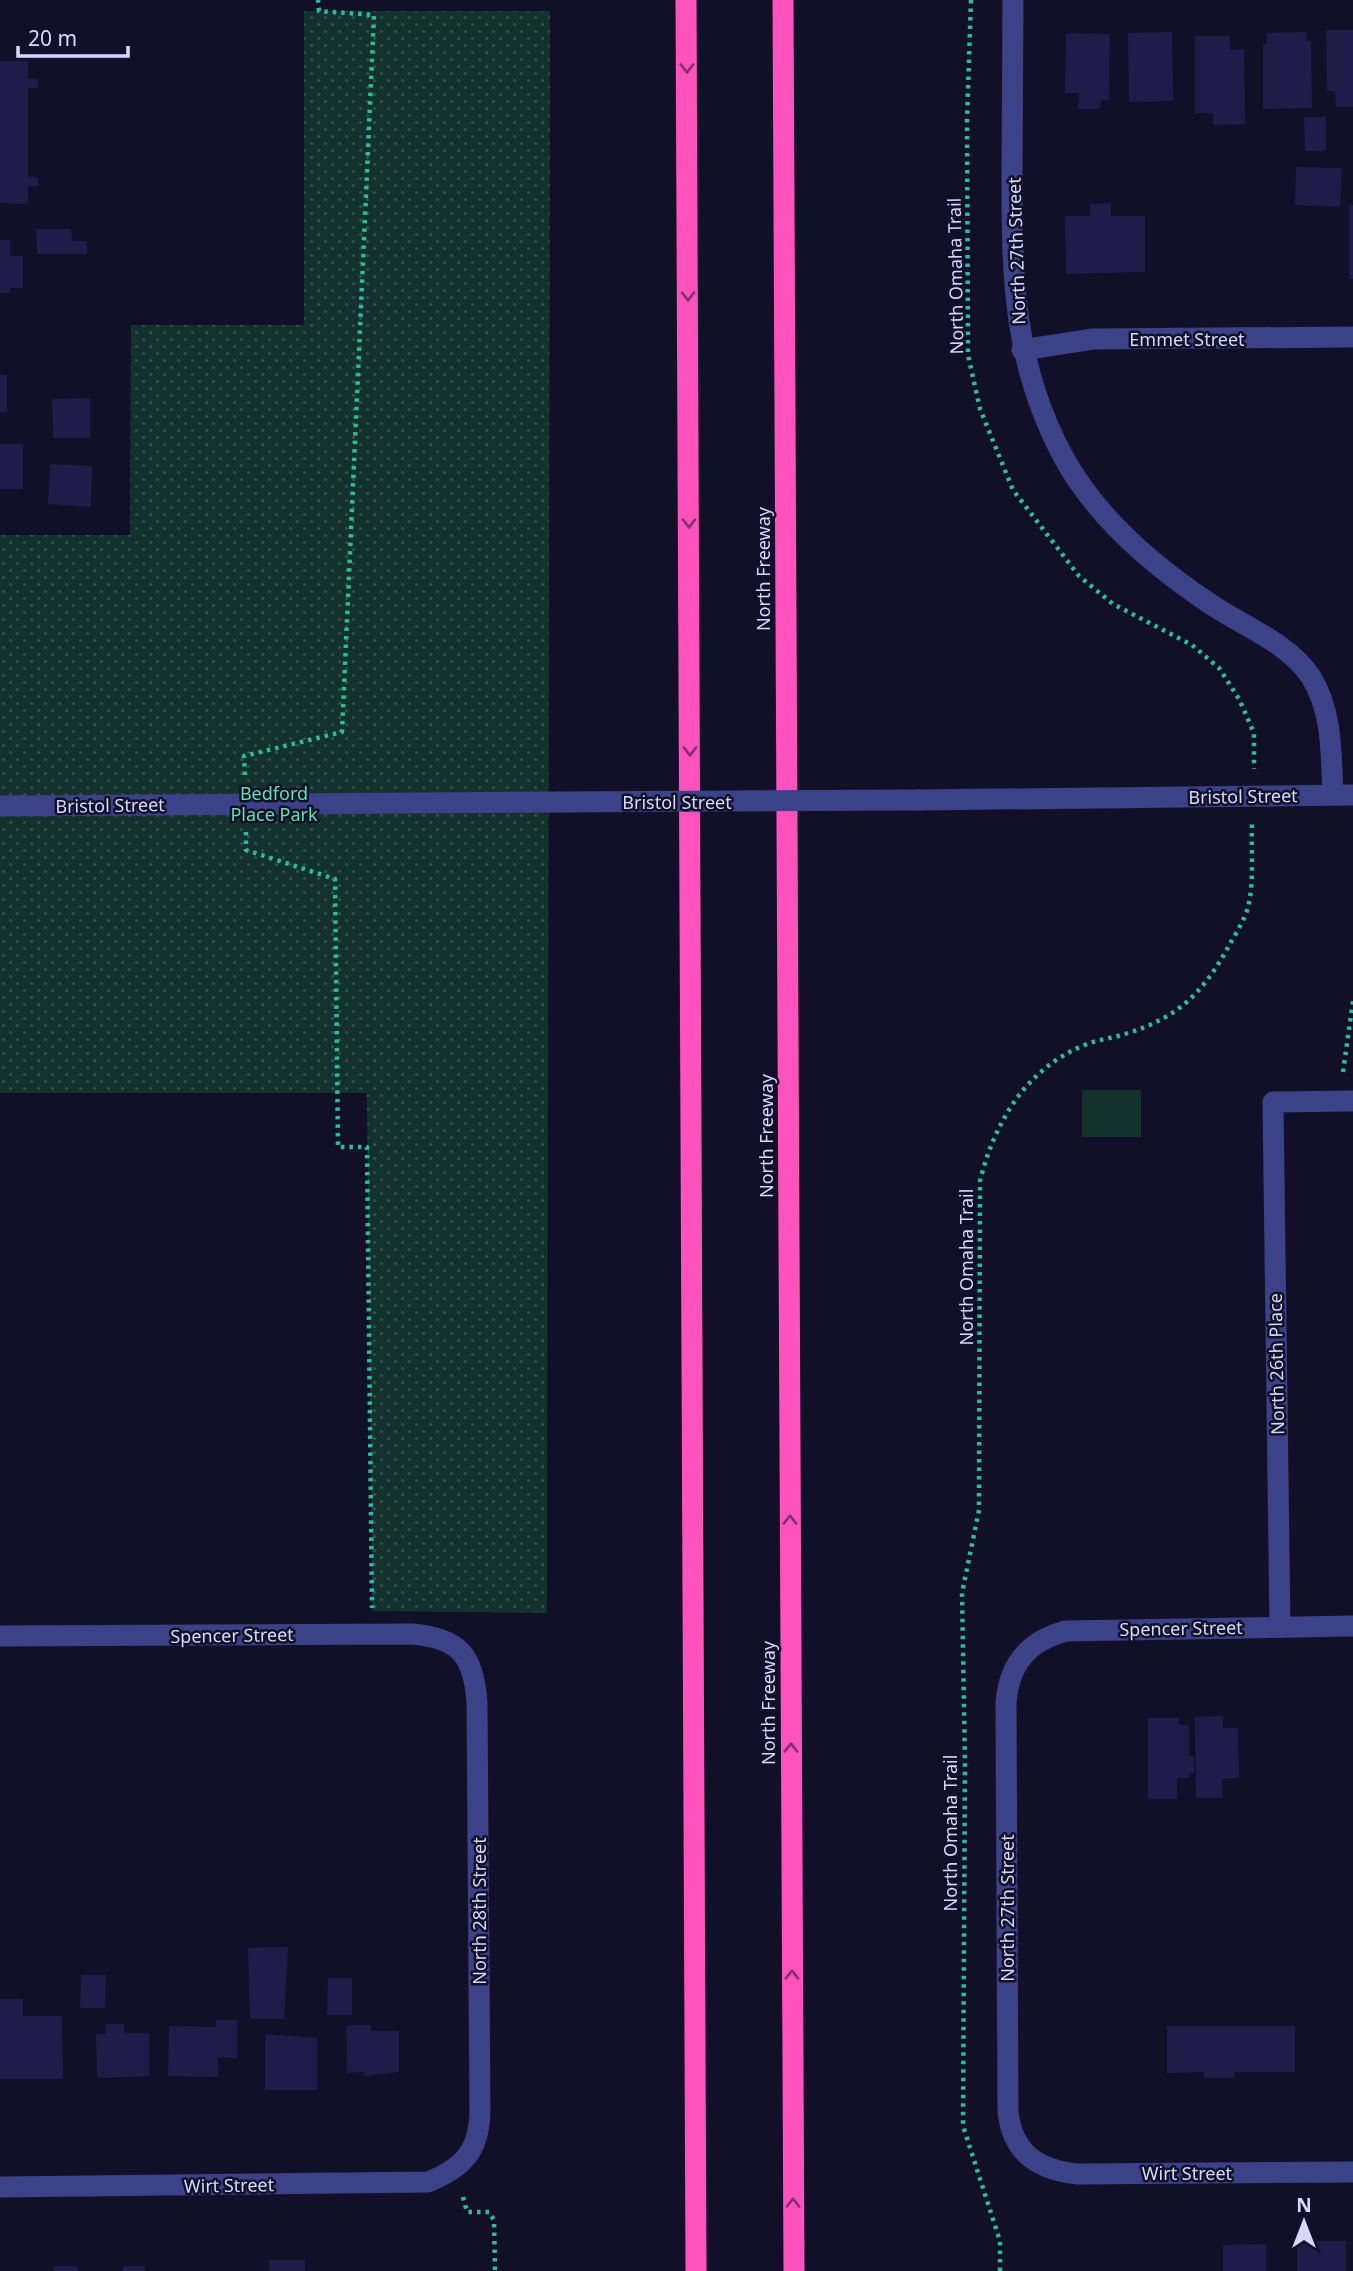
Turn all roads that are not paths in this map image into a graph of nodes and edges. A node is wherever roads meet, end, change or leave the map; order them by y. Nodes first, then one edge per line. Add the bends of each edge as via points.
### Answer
1 (686, 0) edge
2 (783, 0) edge
3 (1013, 0) edge
4 (1353, 337) edge
5 (1022, 350) junction
6 (1343, 795) edge
7 (0, 806) edge
8 (1348, 1101) edge
9 (1280, 1626) junction
10 (1353, 1626) edge
11 (0, 1636) edge
12 (460, 1649) joint
13 (1019, 1659) joint
14 (1025, 2156) joint
15 (455, 2169) joint
16 (1353, 2172) edge
17 (0, 2187) edge
18 (696, 2271) edge
19 (794, 2271) edge

1 -> 18 highway
19 -> 2 highway, North Freeway
3 - 5 street, North 27th Street via 1013,268
4 - 5 street, Emmet Street via 1093,339
5 - 6 street, North 27th Street via 1046,421 1099,509 1165,571 1286,650 1311,678 1328,722
6 - 7 street, Bristol Street, bridge
8 - 9 street, North 26th Place via 1273,1102
9 - 10 street, Spencer Street
9 - 13 street, Spencer Street via 1066,1631 1035,1643
11 - 12 street, Spencer Street via 373,1633 433,1636
12 - 15 street, North 28th Street via 472,1668 477,1703 480,2112 473,2150
13 - 14 street, North 27th Street via 1006,1703 1008,2090 1010,2128
14 - 16 street, Wirt Street via 1049,2170 1078,2174
15 - 17 street, Wirt Street via 428,2182 401,2184

